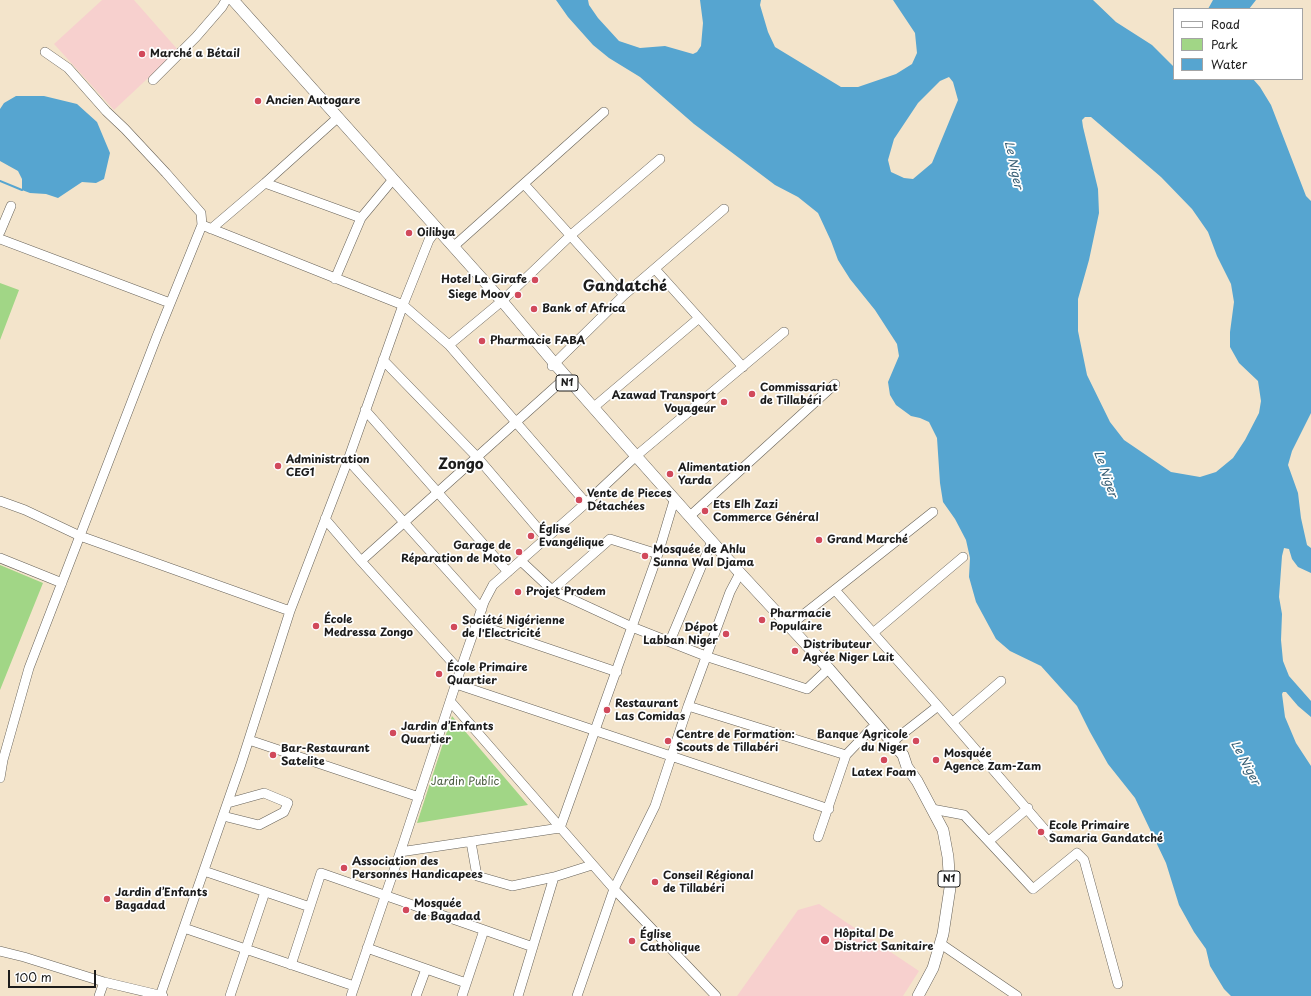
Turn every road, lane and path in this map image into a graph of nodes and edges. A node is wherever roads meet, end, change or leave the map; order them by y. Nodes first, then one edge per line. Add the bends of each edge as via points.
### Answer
1 (227, 0) edge
2 (233, 0) edge
3 (45, 52) dead end
4 (153, 80) dead end
5 (604, 112) dead end
6 (334, 121) junction
7 (660, 159) dead end
8 (265, 183) junction
9 (390, 183) junction
10 (524, 184) junction
11 (11, 206) dead end
12 (724, 209) dead end
13 (361, 218) junction
14 (202, 225) junction
15 (211, 229) junction
16 (435, 231) junction
17 (0, 232) edge
18 (571, 235) junction
19 (0, 239) edge
20 (453, 247) junction
21 (655, 269) junction
22 (335, 279) junction
23 (624, 295) junction
24 (501, 302) junction
25 (170, 303) junction
26 (403, 305) junction
27 (699, 318) junction
28 (784, 332) dead end
29 (449, 345) junction
30 (383, 360) junction
31 (553, 365) junction
32 (743, 367) junction
33 (564, 379) junction
34 (835, 384) dead end
35 (594, 407) junction
36 (365, 410) junction
37 (516, 422) junction
38 (477, 457) junction
39 (634, 458) junction
40 (348, 460) junction
41 (438, 492) junction
42 (0, 501) edge
43 (586, 503) junction
44 (673, 504) junction
45 (933, 512) dead end
46 (690, 516) junction
47 (325, 519) junction
48 (404, 523) junction
49 (80, 536) junction
50 (546, 538) junction
51 (710, 543) junction
52 (658, 554) junction
53 (962, 557) dead end
54 (0, 558) edge
55 (361, 561) junction
56 (521, 561) junction
57 (508, 572) junction
58 (739, 576) junction
59 (62, 583) junction
60 (552, 590) junction
61 (835, 590) junction
62 (482, 609) junction
63 (290, 611) junction
64 (476, 624) junction
65 (789, 626) junction
66 (632, 627) junction
67 (873, 632) junction
68 (670, 641) junction
69 (708, 656) junction
70 (460, 670) junction
71 (617, 672) junction
72 (825, 672) junction
73 (1001, 681) dead end
74 (456, 684) junction
75 (450, 702) junction
76 (688, 706) junction
77 (938, 706) junction
78 (953, 722) junction
79 (872, 729) junction
80 (596, 731) junction
81 (249, 740) junction
82 (892, 742) junction
83 (846, 755) junction
84 (672, 757) junction
85 (907, 767) junction
86 (0, 778) edge
87 (419, 797) junction
88 (228, 803) junction
89 (1028, 808) junction
90 (829, 809) junction
91 (932, 809) junction
92 (223, 816) junction
93 (560, 828) junction
94 (818, 837) dead end
95 (1052, 838) dead end
96 (989, 841) junction
97 (471, 842) junction
98 (400, 852) junction
99 (592, 865) junction
100 (204, 871) junction
101 (554, 877) junction
102 (614, 890) junction
103 (265, 892) junction
104 (385, 895) junction
105 (310, 907) junction
106 (184, 928) junction
107 (484, 930) junction
108 (941, 944) junction
109 (533, 947) junction
110 (367, 948) junction
111 (245, 949) junction
112 (0, 951) edge
113 (291, 965) junction
114 (426, 969) junction
115 (104, 982) junction
116 (466, 983) junction
117 (1118, 984) dead end
118 (354, 986) junction
119 (99, 996) edge
120 (161, 996) edge
121 (230, 996) edge
122 (351, 996) edge
123 (416, 996) edge
124 (462, 996) edge
125 (518, 996) edge
126 (578, 996) edge
127 (716, 996) edge
128 (918, 996) edge
129 (1017, 996) edge

1 - 4 street via 196,37
1 - 6 main road, N1
2 - 16 main road, N1
3 - 14 street via 68,68 166,173 201,213
5 - 10 street
6 - 8 street
6 - 9 main road, N1
7 - 18 street
8 - 13 street
8 - 15 street
9 - 13 street
9 - 16 main road, N1
10 - 18 street
10 - 20 street
11 - 17 street
12 - 21 street
13 - 22 street
14 - 15 street
14 - 25 street
15 - 22 street
16 - 20 main road, N1
16 - 24 main road, N1
16 - 26 street
18 - 23 street
18 - 24 street
19 - 25 street
20 - 24 main road, N1
21 - 23 street
21 - 27 street
22 - 26 street
23 - 31 street
24 - 29 street
24 - 31 main road, N1
25 - 49 street
26 - 29 street
26 - 30 street
27 - 32 street
27 - 35 street
28 - 32 street
29 - 37 street
30 - 36 street
30 - 38 street
31 - 33 main road, N1
31 - 35 main road, N1
32 - 39 street
33 - 37 street
33 - 39 main road, N1
34 - 46 street
35 - 39 main road, N1
36 - 40 street
36 - 41 street
37 - 38 street
37 - 43 street
38 - 41 street
38 - 50 street
39 - 43 street
39 - 44 main road, N1
39 - 46 main road, N1
40 - 47 street
40 - 48 street
41 - 48 street
41 - 57 street
42 - 49 street
43 - 50 street
44 - 51 main road, N1
44 - 52 street
45 - 61 street
46 - 51 main road, N1
47 - 55 street
47 - 63 street
48 - 55 street
48 - 62 street
49 - 59 street
49 - 63 street
50 - 56 street
51 - 58 main road, N1
51 - 68 street
52 - 60 street via 610,539
52 - 66 street
53 - 67 street
54 - 59 street
55 - 70 street
56 - 57 street
56 - 60 street
57 - 62 street via 493,585
58 - 65 main road, N1
58 - 69 street via 730,592
58 - 72 main road, N1
59 - 86 street via 29,668
60 - 66 street
61 - 65 street
61 - 67 street
62 - 64 street
63 - 81 street
64 - 70 street
64 - 71 street
65 - 82 main road, N1
66 - 68 street
66 - 71 street
67 - 77 street
68 - 69 street
69 - 72 street via 807,689
69 - 76 street
70 - 74 street
71 - 80 street
72 - 79 main road, N1
73 - 78 street
74 - 75 street
74 - 80 street
75 - 87 street
75 - 93 street
76 - 83 street
76 - 84 street
77 - 78 street
77 - 82 street
78 - 89 street
79 - 83 street
79 - 85 main road, N1
80 - 84 street
80 - 93 street
81 - 87 street
81 - 88 street
82 - 85 main road, N1 via 903,755
83 - 90 street
84 - 90 street
84 - 102 street via 655,806
85 - 91 main road, N1
87 - 98 street
88 - 92 street
88 - 92 street via 264,793 288,803 284,812 259,825
89 - 95 street
89 - 96 street
90 - 94 street
91 - 96 street via 964,815
91 - 108 main road, N1 via 943,830 948,856 950,888
92 - 100 street
93 - 97 street
93 - 99 street
96 - 117 street via 1033,889 1077,853 1084,860
97 - 98 street
97 - 101 street via 477,876 512,886
98 - 104 street
99 - 101 street
99 - 102 street
100 - 103 street
100 - 106 street
101 - 109 street
102 - 126 street
102 - 127 street
103 - 105 street
103 - 111 street
104 - 105 street via 321,873
104 - 107 street
104 - 110 street
105 - 113 street
106 - 111 street
106 - 120 street
107 - 109 street
107 - 116 street
108 - 128 main road, N1 via 933,968
108 - 129 street
109 - 125 street
110 - 114 street
110 - 118 street
111 - 113 street
111 - 121 street
112 - 115 street
113 - 118 street
114 - 116 street
114 - 123 street
115 - 119 street
115 - 120 street
116 - 124 street
118 - 122 street

